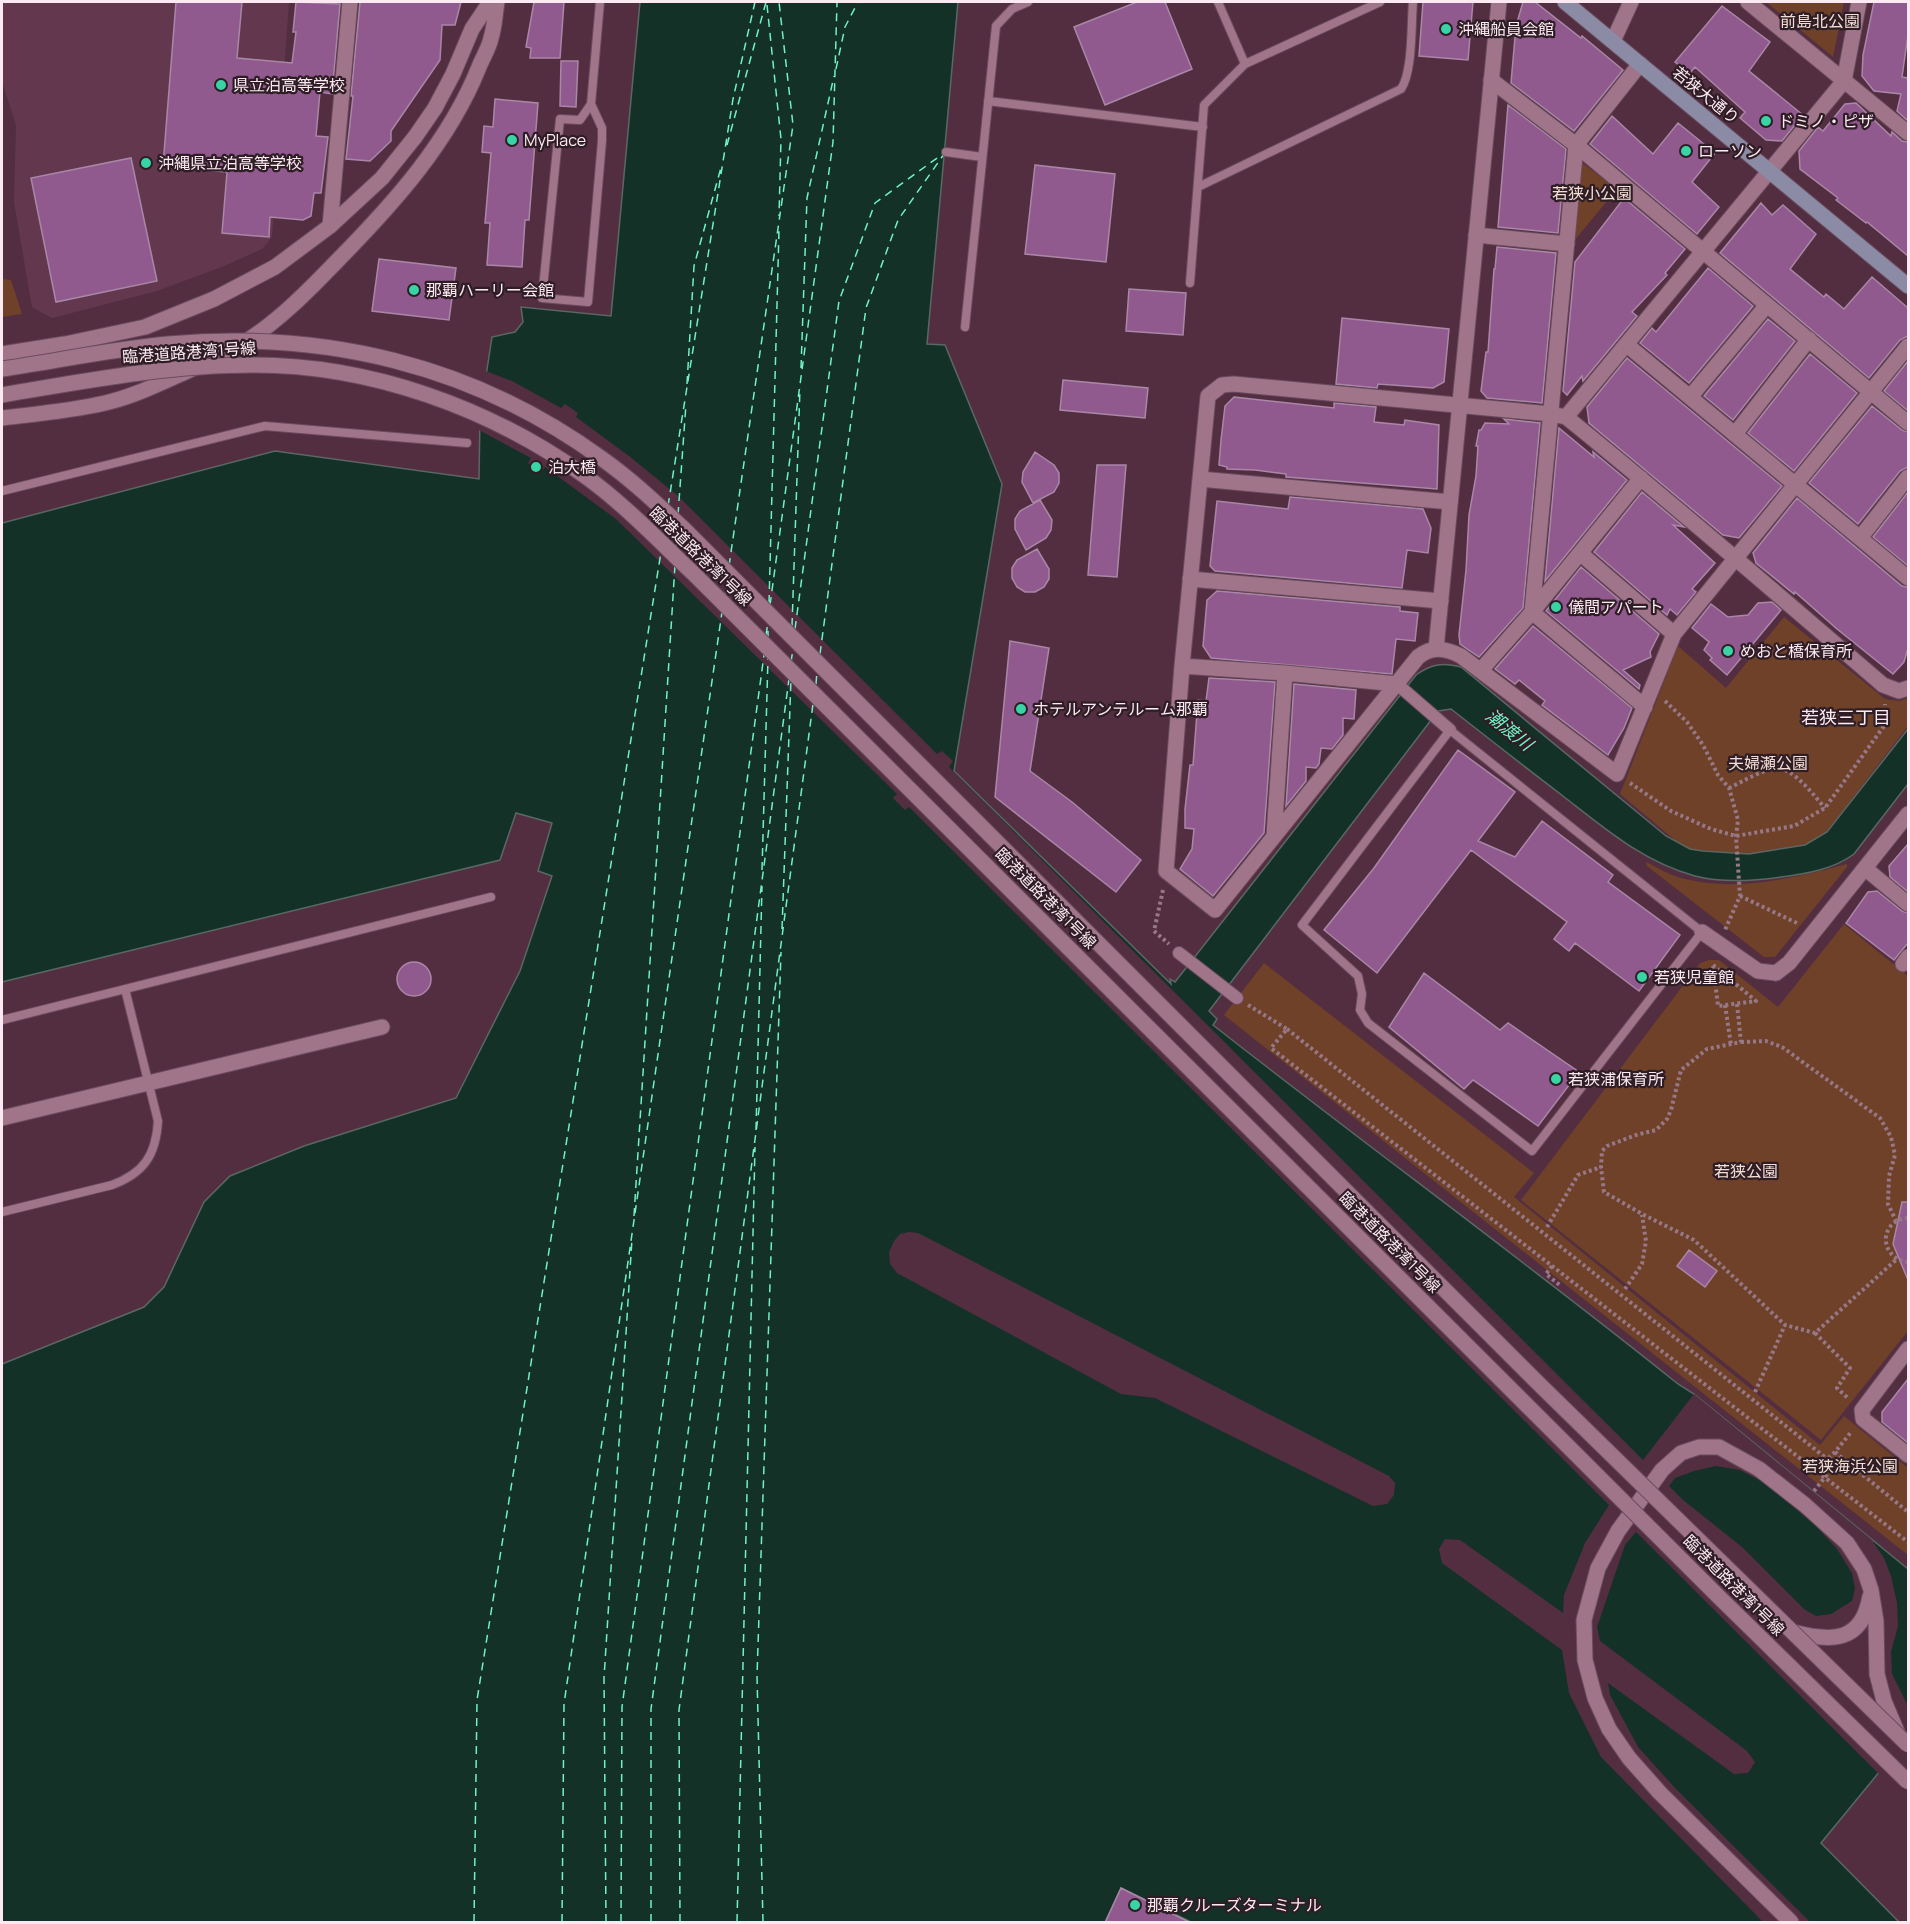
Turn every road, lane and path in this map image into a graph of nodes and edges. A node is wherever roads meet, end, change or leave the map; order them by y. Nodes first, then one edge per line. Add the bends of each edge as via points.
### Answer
1 (350, 2) edge
2 (490, 2) edge
3 (496, 2) edge
4 (600, 2) edge
5 (1028, 2) edge
6 (1218, 2) edge
7 (1380, 2) edge
8 (1413, 2) edge
9 (1499, 2) edge
10 (1565, 2) edge
11 (1631, 2) edge
12 (1748, 2) edge
13 (1859, 2) edge
14 (1613, 41) junction
15 (1245, 64) junction
16 (1640, 64) junction
17 (1491, 80) junction
18 (1844, 81) junction
19 (988, 101) junction
20 (591, 104) junction
21 (1203, 127) junction
22 (1908, 133) edge
23 (1576, 144) junction
24 (946, 152) dead end
25 (982, 157) junction
26 (1770, 171) junction
27 (1198, 187) junction
28 (330, 226) junction
29 (1476, 235) junction
30 (1567, 244) junction
31 (1703, 252) junction
32 (1190, 283) dead end
33 (1908, 286) edge
34 (1767, 305) junction
35 (965, 327) dead end
36 (1809, 339) junction
37 (1627, 345) junction
38 (1908, 346) edge
39 (2, 354) edge
40 (2, 369) edge
41 (1872, 391) junction
42 (2, 395) edge
43 (1690, 398) junction
44 (1460, 405) junction
45 (1559, 416) junction
46 (2, 418) edge
47 (1908, 423) edge
48 (1735, 434) junction
49 (467, 443) dead end
50 (1908, 477) edge
51 (1641, 478) junction
52 (1200, 480) junction
53 (1796, 485) junction
54 (2, 492) edge
55 (1450, 502) junction
56 (1860, 538) junction
57 (1580, 553) junction
58 (1736, 558) junction
59 (1908, 578) edge
60 (1190, 579) junction
61 (1441, 601) junction
62 (1532, 612) junction
63 (1674, 634) junction
64 (1436, 649) junction
65 (1182, 666) junction
66 (1480, 670) junction
67 (1285, 672) junction
68 (1908, 688) edge
69 (1401, 689) junction
70 (1653, 689) junction
71 (1893, 690) junction
72 (1645, 707) junction
73 (1450, 730) junction
74 (1617, 774) junction
75 (1730, 788) junction
76 (1824, 808) junction
77 (1908, 814) edge
78 (1274, 836) junction
79 (1736, 836) junction
80 (1866, 869) junction
81 (1166, 871) junction
82 (1740, 896) junction
83 (491, 897) dead end
84 (1908, 904) edge
85 (1805, 928) dead end
86 (1725, 930) dead end
87 (1702, 932) junction
88 (1179, 953) joint
89 (125, 989) junction
90 (1238, 998) joint
91 (1737, 1004) junction
92 (1725, 1005) junction
93 (2, 1020) edge
94 (382, 1027) dead end
95 (1287, 1029) junction
96 (1741, 1042) junction
97 (1731, 1045) junction
98 (149, 1083) junction
99 (2, 1118) edge
100 (1601, 1167) junction
101 (2, 1212) edge
102 (1642, 1214) junction
103 (1908, 1218) edge
104 (1896, 1221) junction
105 (1547, 1227) dead end
106 (1897, 1259) junction
107 (1908, 1262) edge
108 (1552, 1266) junction
109 (1561, 1286) dead end
110 (1625, 1289) dead end
111 (1785, 1325) junction
112 (1815, 1333) junction
113 (1908, 1349) edge
114 (1755, 1392) dead end
115 (1855, 1403) dead end
116 (1858, 1424) dead end
117 (1835, 1452) junction
118 (1908, 1455) edge
119 (1841, 1457) junction
120 (1826, 1458) junction
121 (1815, 1470) junction
122 (1814, 1491) dead end
123 (1908, 1512) edge
124 (1908, 1542) edge
125 (1871, 1590) junction
126 (1793, 1632) junction
127 (1904, 1740) edge
128 (1908, 1782) edge
129 (1791, 1923) edge

1 - 28 street
2 - 28 street via 416,137 382,178
3 - 46 street via 492,37 450,127 378,219 273,322 218,357 128,396 77,409
4 - 20 lane
5 - 19 lane via 1012,9 996,26
6 - 15 lane
7 - 15 lane
8 - 27 lane via 1406,83 1401,89
9 - 17 street
10 - 14 main road, 若狭大通り
11 - 14 street
12 - 18 street
13 - 18 street
14 - 16 main road, 若狭大通り
15 - 21 lane via 1204,105
16 - 23 street
16 - 26 main road, 若狭大通り
17 - 23 street
17 - 29 street
18 - 22 street
18 - 26 street
19 - 21 lane
19 - 25 lane
20 - 20 lane via 602,128 602,141 588,302 542,298 560,118 580,120
21 - 27 lane
23 - 30 street
23 - 31 street
24 - 25 lane
25 - 35 lane
26 - 31 street
26 - 33 main road, 若狭大通り
27 - 32 lane
28 - 39 street via 275,267 214,299 145,327
29 - 30 street
29 - 44 street
30 - 45 street
31 - 34 street
31 - 37 street
34 - 36 street
34 - 43 street
36 - 41 street
36 - 48 street
37 - 43 street
37 - 45 street
38 - 41 street
40 - 126 street, 臨港道路港湾1号線, bridge via 168,344 251,341 333,348 384,357 471,385 531,413 601,458 684,529 1545,1390
41 - 47 street
41 - 53 street
42 - 128 street, 臨港道路港湾1号線, bridge via 127,374 206,366 280,366 344,373 450,403 537,445 586,477 693,573
43 - 48 street
44 - 45 street
44 - 52 street via 1222,385 1208,396
44 - 55 street
45 - 51 street
45 - 62 street
48 - 53 street
49 - 54 lane via 265,426
50 - 56 street
51 - 57 street
51 - 58 street
52 - 55 street
52 - 60 street
53 - 56 street
53 - 58 street
55 - 61 street
56 - 59 street
57 - 62 street
57 - 63 street
58 - 63 street
58 - 71 street
60 - 61 street
60 - 65 street
61 - 64 street
62 - 66 street
62 - 72 street
63 - 70 street
64 - 66 street via 1456,653
64 - 69 street via 1418,657
65 - 67 street
65 - 81 street
66 - 74 street
67 - 69 street
67 - 78 street
68 - 71 street
69 - 73 street
69 - 78 street
70 - 72 street
70 - 75 path via 1688,722 1718,775
71 - 76 path via 1885,704 1884,726
72 - 74 street
73 - 87 lane
73 - 87 lane via 1302,926 1358,976 1360,1010 1368,1023 1532,1151
74 - 79 path via 1671,811
75 - 76 path via 1780,768 1793,774
75 - 79 path via 1738,820
76 - 79 path via 1794,826
77 - 80 street
78 - 81 street via 1215,910
79 - 82 path
80 - 84 street
80 - 87 street via 1790,963 1776,974 1758,971
81 - 88 path via 1154,931
82 - 85 path
82 - 86 path
83 - 89 lane
88 - 90 street
89 - 93 lane
89 - 98 lane
90 - 95 path
91 - 92 path
91 - 92 path via 1756,1001 1713,965 1718,1006
91 - 96 path
92 - 97 path
94 - 98 street
95 - 108 path via 1271,1048
95 - 120 path
96 - 97 path
96 - 104 path via 1766,1041 1782,1047 1880,1118 1891,1137 1895,1155 1888,1204
97 - 100 path via 1707,1049 1688,1064 1682,1070 1667,1119 1656,1130 1607,1146 1602,1151
98 - 99 street
98 - 101 lane via 158,1121 157,1140 138,1171 112,1185
100 - 102 path via 1604,1192
100 - 105 path via 1578,1175
102 - 110 path via 1646,1242 1642,1264
102 - 111 path via 1694,1240
103 - 104 path
104 - 106 path via 1886,1242
106 - 107 path
106 - 112 path
108 - 109 path via 1546,1274
108 - 121 path
111 - 112 path
111 - 114 path
112 - 115 path via 1850,1368 1837,1388
113 - 118 street via 1862,1410 1863,1419
116 - 117 path
117 - 119 path
117 - 120 path
119 - 122 path, bridge
119 - 123 path
120 - 121 path
121 - 124 path
125 - 126 street via 1868,1610 1857,1628 1820,1639
125 - 127 street via 1877,1674 1884,1701
125 - 129 street, bridge via 1864,1569 1847,1543 1805,1505 1759,1469 1719,1447 1699,1447 1681,1453 1662,1470 1618,1531 1598,1568 1584,1620 1585,1660 1595,1698 1609,1729 1660,1793
126 - 127 street, 臨港道路港湾1号線, bridge

